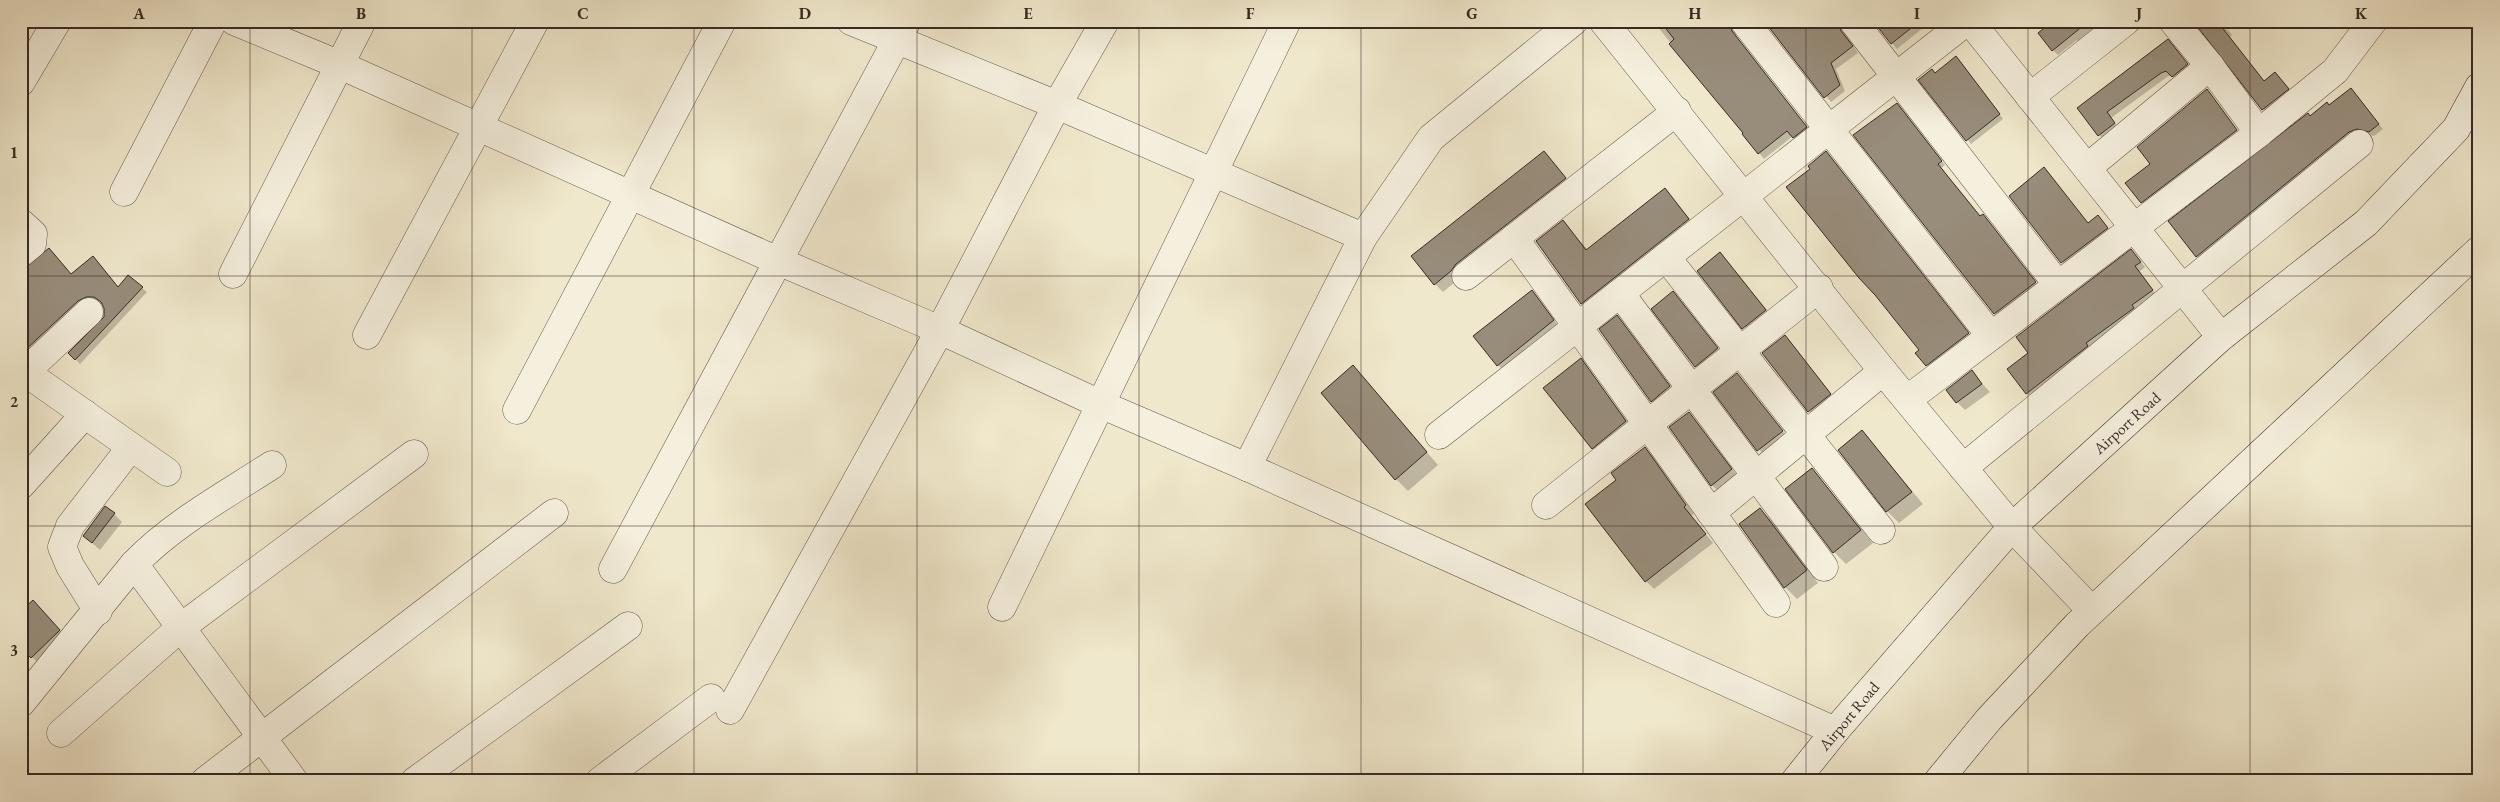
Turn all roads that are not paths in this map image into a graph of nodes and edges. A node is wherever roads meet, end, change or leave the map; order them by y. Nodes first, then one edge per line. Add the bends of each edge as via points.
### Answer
1 (57, 21) edge
2 (213, 21) edge
3 (234, 21) edge
4 (362, 21) edge
5 (535, 21) edge
6 (722, 21) edge
7 (851, 21) edge
8 (1105, 21) edge
9 (1287, 21) edge
10 (1574, 21) edge
11 (1604, 21) edge
12 (1744, 21) edge
13 (1853, 21) edge
14 (1969, 21) edge
15 (2126, 21) edge
16 (2173, 21) edge
17 (2373, 21) edge
18 (902, 32) edge
19 (340, 65) junction
20 (2210, 66) junction
21 (1896, 77) junction
22 (21, 82) edge
23 (2479, 87) edge
24 (2030, 98) junction
25 (1057, 105) junction
26 (1677, 111) junction
27 (478, 127) junction
28 (1829, 130) junction
29 (2259, 133) junction
30 (2359, 144) dead end
31 (2086, 168) junction
32 (1212, 172) junction
33 (124, 192) dead end
34 (631, 196) junction
35 (1744, 196) junction
36 (21, 223) edge
37 (2134, 228) junction
38 (1363, 237) junction
39 (1514, 238) junction
40 (2479, 250) edge
41 (21, 253) edge
42 (1666, 257) junction
43 (778, 261) junction
44 (233, 274) dead end
45 (1466, 276) dead end
46 (2058, 285) junction
47 (1819, 288) junction
48 (2183, 288) junction
49 (1620, 294) junction
50 (89, 312) dead end
51 (1578, 326) junction
52 (940, 330) junction
53 (367, 335) dead end
54 (1991, 336) junction
55 (2221, 337) junction
56 (1740, 351) junction
57 (1883, 371) junction
58 (23, 374) edge
59 (1692, 389) junction
60 (1908, 399) junction
61 (1100, 404) junction
62 (517, 410) dead end
63 (85, 414) junction
64 (1648, 424) junction
65 (1439, 435) dead end
66 (1806, 435) junction
67 (131, 447) junction
68 (414, 454) dead end
69 (272, 465) dead end
70 (1247, 467) junction
71 (1963, 468) junction
72 (167, 472) dead end
73 (1757, 476) junction
74 (21, 485) edge
75 (1546, 505) dead end
76 (554, 513) dead end
77 (1711, 513) junction
78 (2012, 527) junction
79 (1881, 530) dead end
80 (134, 564) junction
81 (1824, 567) dead end
82 (613, 569) dead end
83 (1776, 603) dead end
84 (1002, 607) dead end
85 (98, 611) junction
86 (2092, 612) junction
87 (628, 626) dead end
88 (180, 628) junction
89 (21, 703) edge
90 (1835, 731) junction
91 (61, 733) dead end
92 (261, 737) junction
93 (205, 781) edge
94 (294, 781) edge
95 (415, 781) edge
96 (600, 781) edge
97 (1795, 781) edge
98 (1938, 781) edge

1 - 22 street
2 - 33 street
3 - 19 street
4 - 19 street
5 - 27 street
6 - 34 street
7 - 18 street
8 - 25 street
9 - 32 street
10 - 38 street via 1431,138
11 - 26 street
12 - 28 street
13 - 21 street
14 - 21 street
14 - 24 street
15 - 24 street
16 - 20 street
17 - 29 street via 2335,71
18 - 25 street
18 - 43 street
19 - 27 street
19 - 44 street
20 - 29 street
20 - 31 street
21 - 28 street
21 - 46 street
23 - 55 street, Airport Road via 2456,129 2366,223
24 - 31 street
25 - 32 street
25 - 52 street
26 - 35 street
26 - 39 street
27 - 34 street
27 - 53 street
28 - 35 street
28 - 54 street
29 - 37 street
30 - 48 street
31 - 37 street
32 - 38 street
32 - 61 street
34 - 43 street
34 - 62 street
35 - 42 street
35 - 47 street
36 - 41 street via 34,234 32,244
37 - 46 street
37 - 48 street
38 - 70 street
39 - 45 street
39 - 51 street
40 - 86 street
42 - 49 street
42 - 56 street
43 - 52 street
43 - 82 street
46 - 54 street
47 - 56 street
47 - 57 street
48 - 55 street
48 - 71 street
49 - 51 street
49 - 59 street
50 - 58 street
51 - 64 street
51 - 65 street
52 - 61 street
52 - 96 street via 720,704
54 - 60 street
55 - 78 street, Airport Road
56 - 59 street
56 - 66 street
57 - 60 street
57 - 66 street
58 - 63 street
59 - 64 street
59 - 73 street
60 - 71 street
61 - 70 street
61 - 84 street
63 - 67 street
63 - 74 street
64 - 75 street
64 - 77 street
66 - 73 street
66 - 79 street
67 - 72 street
67 - 85 street via 70,526 62,547
68 - 88 street
69 - 80 street via 169,532
70 - 90 street
71 - 78 street
73 - 77 street
73 - 81 street
76 - 92 street
77 - 83 street
78 - 86 street
78 - 90 street, Airport Road
80 - 85 street
80 - 88 street
85 - 89 street
86 - 98 street via 1989,719
87 - 95 street
88 - 91 street
88 - 92 street
90 - 97 street, Airport Road
92 - 93 street
92 - 94 street

